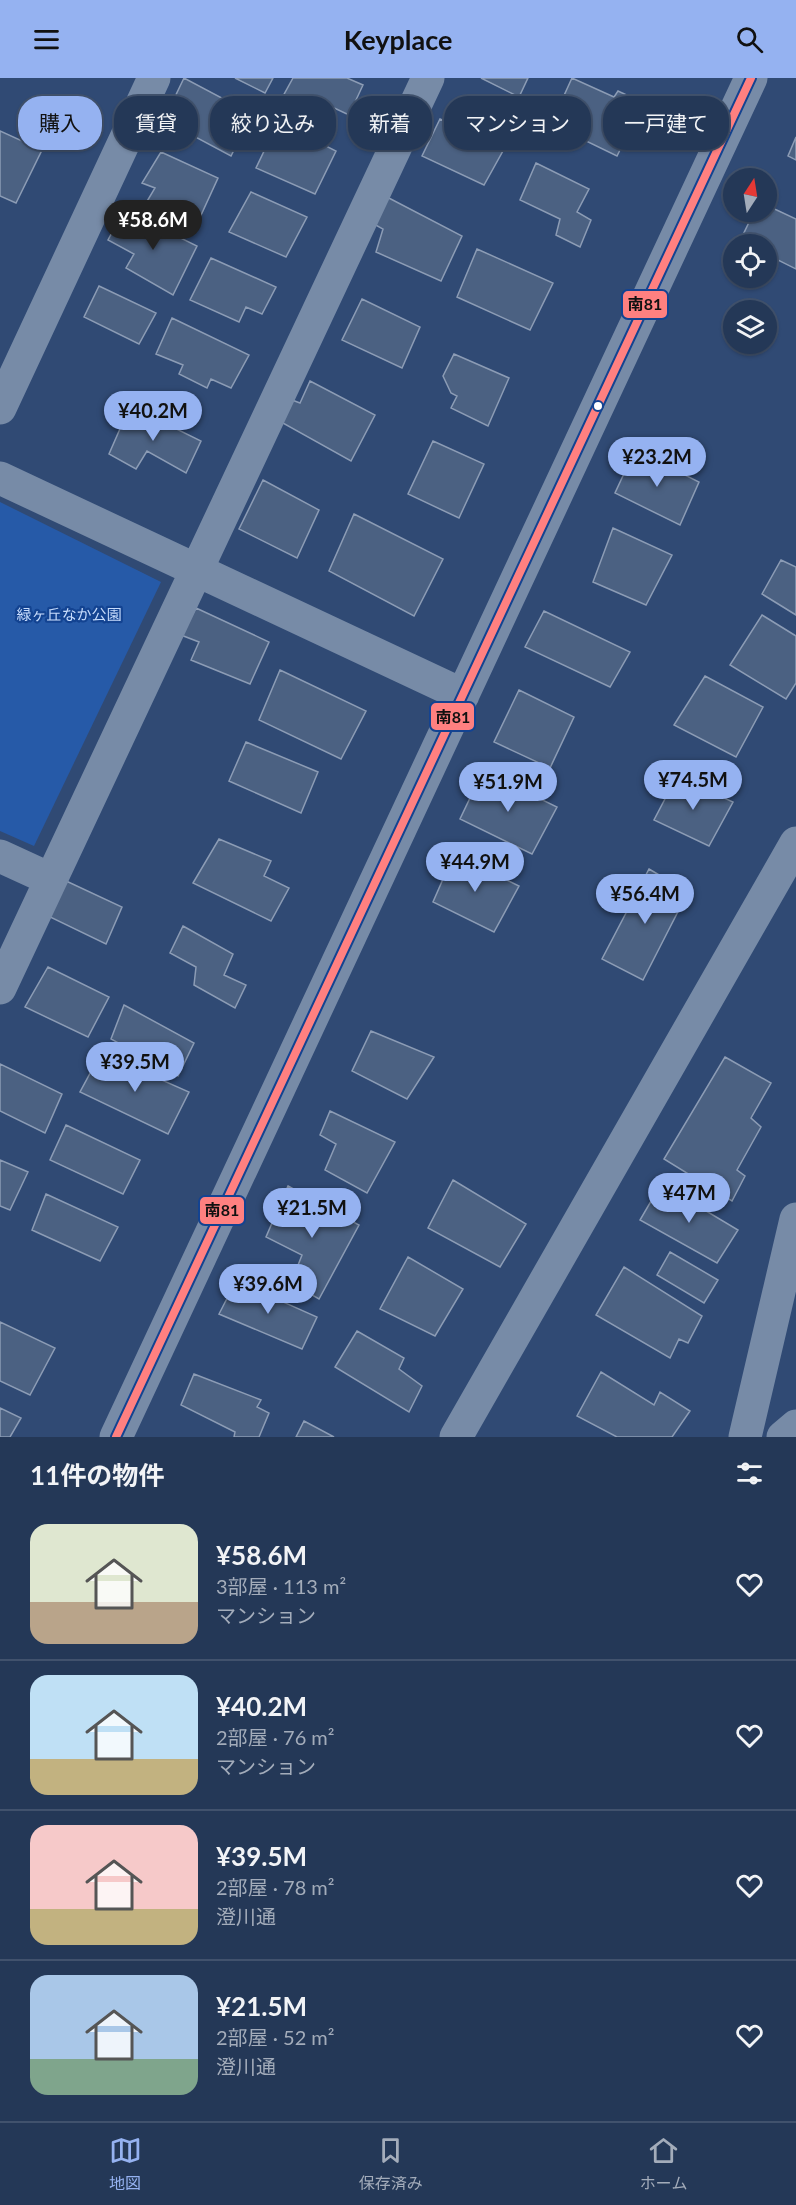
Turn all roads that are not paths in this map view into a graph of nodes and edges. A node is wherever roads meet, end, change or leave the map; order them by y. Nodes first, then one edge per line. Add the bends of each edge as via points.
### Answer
1 (154, 78) edge
2 (428, 78) edge
3 (751, 78) edge
4 (0, 408) edge
5 (0, 478) edge
6 (198, 570) junction
7 (463, 695) junction
8 (796, 843) edge
9 (0, 856) edge
10 (50, 879) junction
11 (0, 988) edge
12 (796, 1219) edge
13 (748, 1423) edge
14 (796, 1426) edge
15 (116, 1437) edge
16 (456, 1437) edge
17 (769, 1437) edge
18 (783, 1437) edge

1 - 4 street
2 - 6 street
3 - 7 street
5 - 6 street
6 - 7 street
6 - 10 street
7 - 15 street
8 - 16 street
9 - 10 street
10 - 11 street
12 - 13 street
13 - 17 street
14 - 18 street

